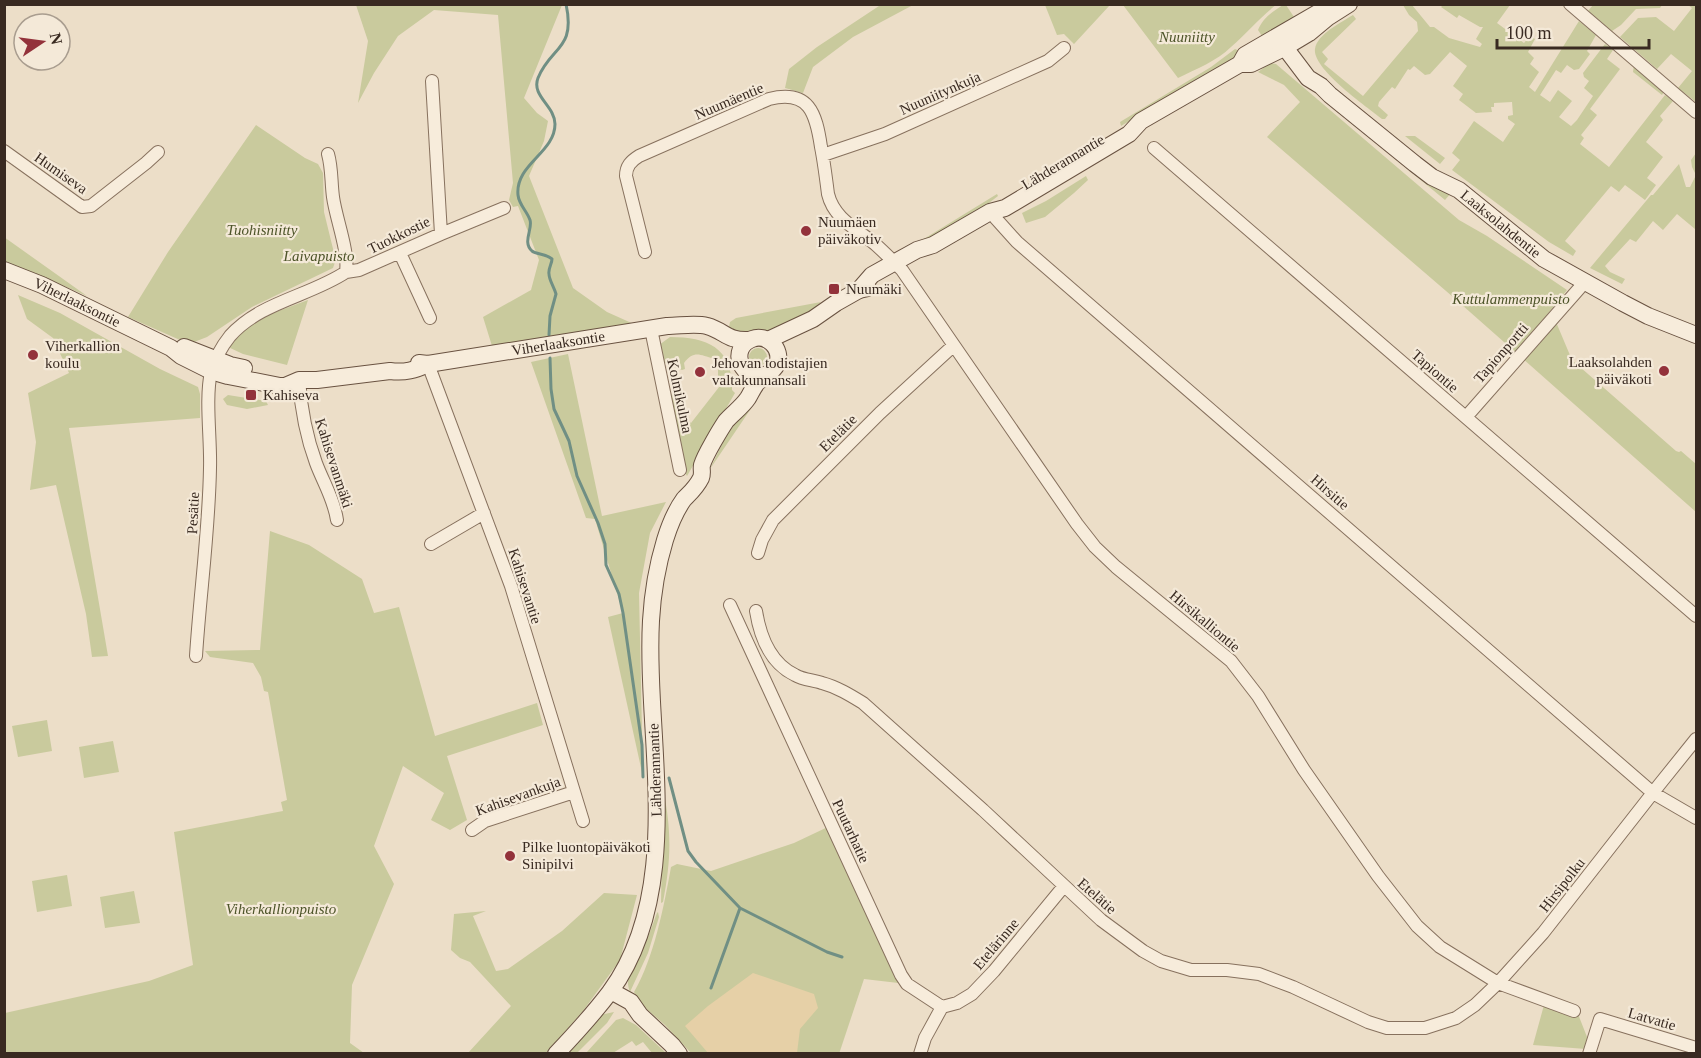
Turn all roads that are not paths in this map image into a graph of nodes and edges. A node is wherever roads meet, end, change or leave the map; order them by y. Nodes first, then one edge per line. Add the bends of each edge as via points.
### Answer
1 (1333, 4) edge
2 (1348, 4) edge
3 (1570, 4) edge
4 (1287, 39) junction
5 (1064, 48) dead end
6 (432, 81) dead end
7 (1696, 112) edge
8 (1154, 148) dead end
9 (4, 151) edge
10 (158, 152) dead end
11 (328, 154) dead end
12 (823, 155) junction
13 (504, 208) dead end
14 (990, 212) junction
15 (441, 234) junction
16 (645, 252) dead end
17 (400, 253) junction
18 (898, 266) junction
19 (8, 272) edge
20 (346, 272) junction
21 (1584, 283) junction
22 (430, 318) dead end
23 (813, 319) junction
24 (687, 326) junction
25 (651, 329) junction
26 (1696, 335) edge
27 (748, 340) junction
28 (768, 340) junction
29 (953, 346) junction
30 (778, 355) junction
31 (428, 364) junction
32 (741, 364) junction
33 (214, 366) junction
34 (768, 374) junction
35 (299, 380) junction
36 (739, 406) junction
37 (1466, 417) junction
38 (680, 470) dead end
39 (484, 513) junction
40 (337, 520) dead end
41 (431, 544) dead end
42 (758, 553) dead end
43 (730, 605) dead end
44 (756, 611) dead end
45 (1696, 616) edge
46 (196, 656) dead end
47 (1696, 739) edge
48 (574, 792) junction
49 (1653, 792) junction
50 (1696, 819) edge
51 (583, 821) dead end
52 (472, 830) dead end
53 (1064, 886) junction
54 (1498, 983) junction
55 (611, 991) junction
56 (942, 1007) junction
57 (1574, 1011) dead end
58 (1696, 1048) edge
59 (556, 1053) edge
60 (679, 1053) edge
61 (920, 1053) edge
62 (1589, 1053) edge

1 - 4 main road, Lähderannantie
2 - 4 main road, Lähderannantie
3 - 7 street
4 - 14 main road, Lähderannantie via 1251,64 1240,64 1142,120 1120,127 1006,195
4 - 21 main road, Laaksolahdentie via 1308,78 1432,177 1459,190 1544,259
5 - 12 street, Nuuniitynkuja via 1048,61 885,134
6 - 15 street, Tuokkostie
8 - 37 street, Tapiontie
9 - 10 street, Humiseva via 82,207 91,206
11 - 20 street
12 - 16 street, Nuumäentie via 812,110 791,96 781,96 639,156 627,167 626,176
12 - 18 street, Nuumäentie via 828,194 836,212
13 - 15 street
14 - 18 main road, Lähderannantie via 933,245 921,258
14 - 49 street, Hirsitie via 1017,242
15 - 17 street, Tuokkostie
17 - 20 street, Tuokkostie
17 - 22 street
18 - 23 main road, Lähderannantie via 878,285 859,290
18 - 29 street, Hirsikalliontie
19 - 33 main road, Viherlaaksontie via 171,348 185,347
20 - 33 street, Tuokkostie via 254,316 231,335
21 - 26 main road, Laaksolahdentie
21 - 37 street, Tapionportti
23 - 28 main road, Lähderannantie
23 - 30 main road, Lähderannantie
24 - 25 main road, Viherlaaksontie
24 - 27 main road, Viherlaaksontie via 703,325 733,339
24 - 32 main road via 729,346
25 - 31 main road, Viherlaaksontie
25 - 38 street, Kolmikulma
27 - 28 main road
27 - 32 main road via 741,348
28 - 30 main road
29 - 42 street, Etelätie via 773,520
29 - 54 street, Hirsikalliontie via 1095,547 1231,661 1377,876 1417,926 1440,947
30 - 34 main road via 776,366
31 - 35 main road, Viherlaaksontie via 412,362 390,370
31 - 39 street, Kahisevantie
32 - 34 main road via 749,374
32 - 36 main road, Lähderannantie
33 - 35 main road, Viherlaaksontie via 230,365
33 - 46 street, Pesätie via 209,388 208,520
34 - 36 main road, Lähderannantie
35 - 40 street, Kahisevanmäki via 305,423
36 - 55 main road, Lähderannantie via 684,488 684,500 666,538 653,587 650,654 657,804 652,882 636,941
37 - 45 street, Tapiontie
39 - 41 street
39 - 48 street, Kahisevantie via 511,586
43 - 56 street, Puutarhatie via 901,975 907,984
44 - 53 street, Etelätie via 764,643 780,664 794,675 829,685 863,703
47 - 49 street, Hirsipolku
48 - 51 street, Kahisevantie
48 - 52 street, Kahisevankuja via 485,821
49 - 50 street, Hirsitie
49 - 54 street, Hirsipolku via 1543,933
53 - 54 street, Etelätie via 1114,930 1161,961 1191,970 1259,974 1387,1028 1425,1028 1456,1018
53 - 56 street, Etelärinne via 972,994
54 - 57 street
55 - 59 main road, Lähderannantie
55 - 60 main road via 618,1005 640,1015
56 - 61 street
58 - 62 street, Latvatie via 1600,1019

